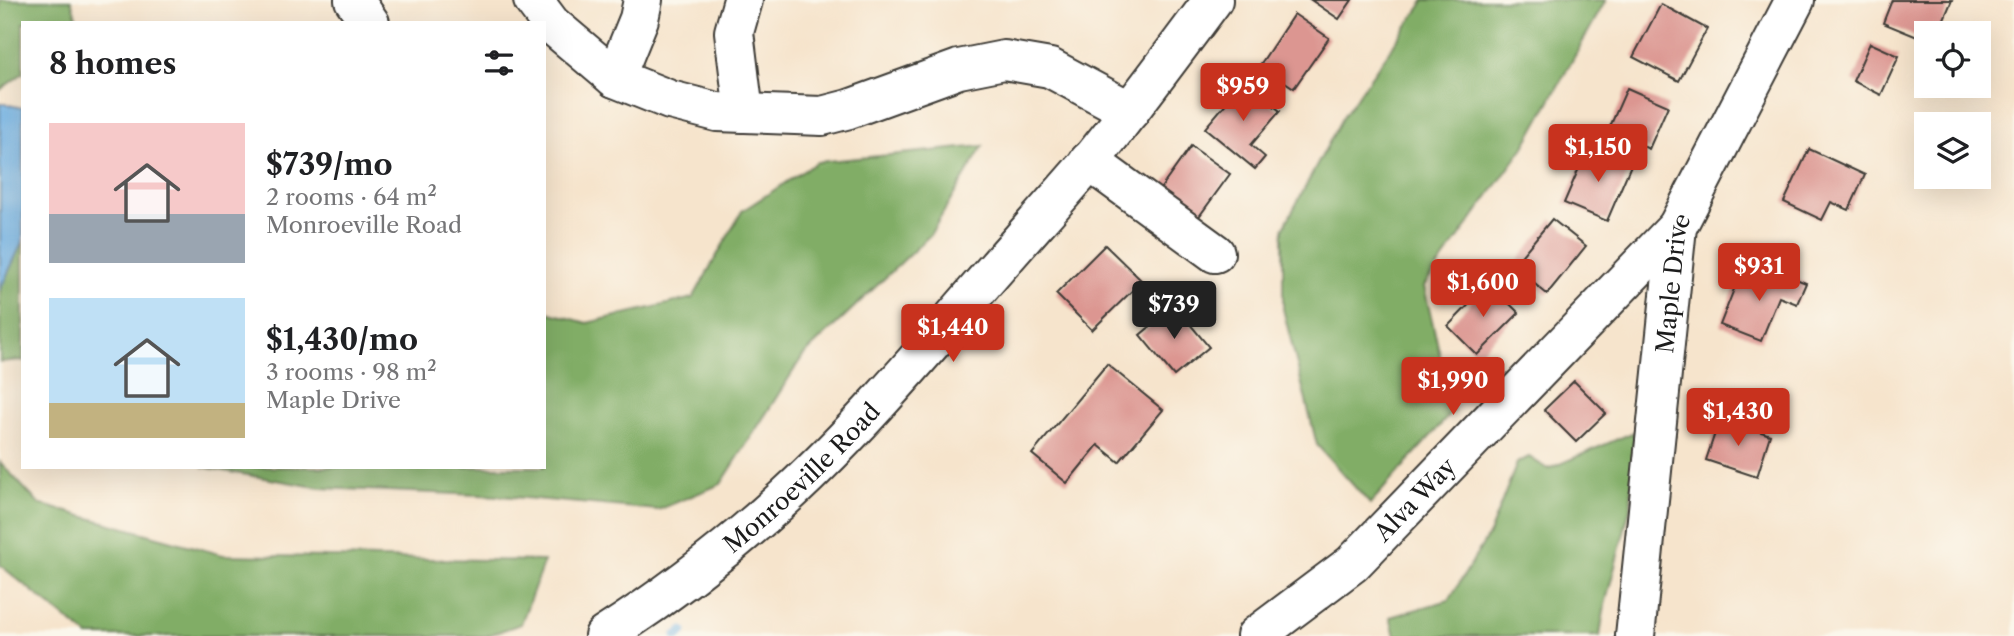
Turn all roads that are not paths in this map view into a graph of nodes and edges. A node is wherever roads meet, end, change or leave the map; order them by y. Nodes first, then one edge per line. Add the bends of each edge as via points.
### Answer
1 (354, 0) edge
2 (643, 0) edge
3 (743, 0) edge
4 (1213, 0) edge
5 (1795, 0) edge
6 (531, 10) edge
7 (369, 21) edge
8 (615, 78) junction
9 (1130, 111) junction
10 (744, 113) junction
11 (1089, 161) junction
12 (1677, 228) junction
13 (1215, 253) dead end
14 (604, 636) edge
15 (1256, 636) edge
16 (1635, 636) edge

1 - 7 street
2 - 8 street
3 - 10 street via 734,32
4 - 9 street, Monroeville Road
5 - 12 street, Maple Drive
6 - 8 street
8 - 10 street via 670,100 717,112
9 - 10 street via 1050,68 1004,60 959,69 822,116
9 - 11 street, Monroeville Road
11 - 13 street
11 - 14 street, Monroeville Road via 892,388 787,496 701,569
12 - 15 street, Alva Way via 1352,564
12 - 16 street, Maple Drive

